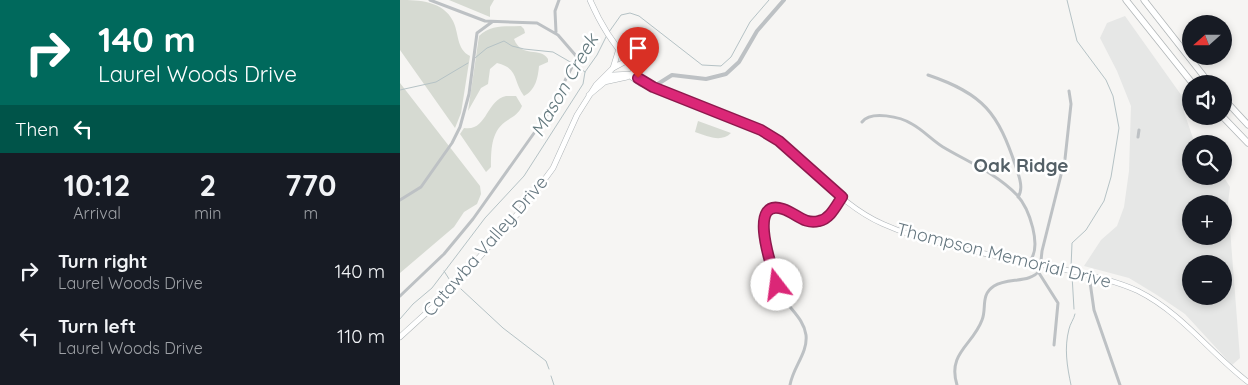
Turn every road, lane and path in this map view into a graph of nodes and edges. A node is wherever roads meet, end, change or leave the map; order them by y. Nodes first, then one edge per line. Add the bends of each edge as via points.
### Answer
1 (430, 0) edge
2 (560, 0) edge
3 (590, 0) edge
4 (784, 0) edge
5 (1126, 0) edge
6 (1144, 0) edge
7 (492, 22) junction
8 (556, 33) junction
9 (616, 48) junction
10 (628, 60) junction
11 (620, 64) junction
12 (613, 68) junction
13 (634, 70) junction
14 (928, 75) dead end
15 (1186, 75) edge
16 (1203, 75) edge
17 (627, 76) junction
18 (648, 85) junction
19 (653, 87) junction
20 (1069, 91) dead end
21 (589, 95) junction
22 (1232, 108) edge
23 (862, 122) dead end
24 (1231, 125) edge
25 (1248, 125) edge
26 (1139, 130) dead end
27 (1138, 136) dead end
28 (1248, 143) edge
29 (1018, 196) junction
30 (842, 197) junction
31 (400, 200) edge
32 (1029, 262) junction
33 (1042, 265) junction
34 (1039, 273) junction
35 (1089, 275) junction
36 (400, 296) edge
37 (400, 337) edge
38 (1054, 345) dead end
39 (1248, 382) edge
40 (790, 385) edge
41 (957, 385) edge
42 (1120, 385) edge

1 - 7 street
2 - 8 street via 555,11
3 - 9 main road
4 - 19 street via 757,30 738,62 726,74 706,79 676,74
5 - 15 highway
6 - 16 highway
7 - 8 street via 534,22
7 - 31 street via 477,33 464,115 455,137 421,186
8 - 36 street via 577,57 550,112 452,245
9 - 10 main road
9 - 11 main road
9 - 12 main road
10 - 11 main road
10 - 13 main road via 634,64
11 - 12 main road, Catawba Valley Drive
11 - 17 main road via 620,71
12 - 21 main road, Catawba Valley Drive
13 - 17 main road
13 - 18 main road, Thompson Memorial Drive via 638,78
14 - 29 street via 974,97 1001,125 1018,175 1021,190
17 - 18 main road, Thompson Memorial Drive
17 - 21 main road, Catawba Valley Drive via 601,83
18 - 19 main road, Thompson Memorial Drive
19 - 30 main road, Thompson Memorial Drive via 761,130 779,141
20 - 33 street via 1071,104 1065,159 1042,252
21 - 37 main road, Catawba Valley Drive via 553,168 535,194 446,295
22 - 25 highway
23 - 29 street via 868,116 876,115 912,124
24 - 28 highway
26 - 27 street
29 - 32 street via 1035,241 1035,252
30 - 32 main road, Thompson Memorial Drive via 891,227 951,246
30 - 40 street via 830,215 819,221 804,220 781,208 770,210 763,218 777,285 806,331 805,350
32 - 33 main road, Thompson Memorial Drive
33 - 34 street
33 - 35 main road, Thompson Memorial Drive
34 - 38 street via 1058,305
34 - 41 street via 1000,283 988,291 982,322 957,358 954,374
35 - 39 main road, Thompson Memorial Drive via 1125,286 1165,307
35 - 42 street via 1094,310

